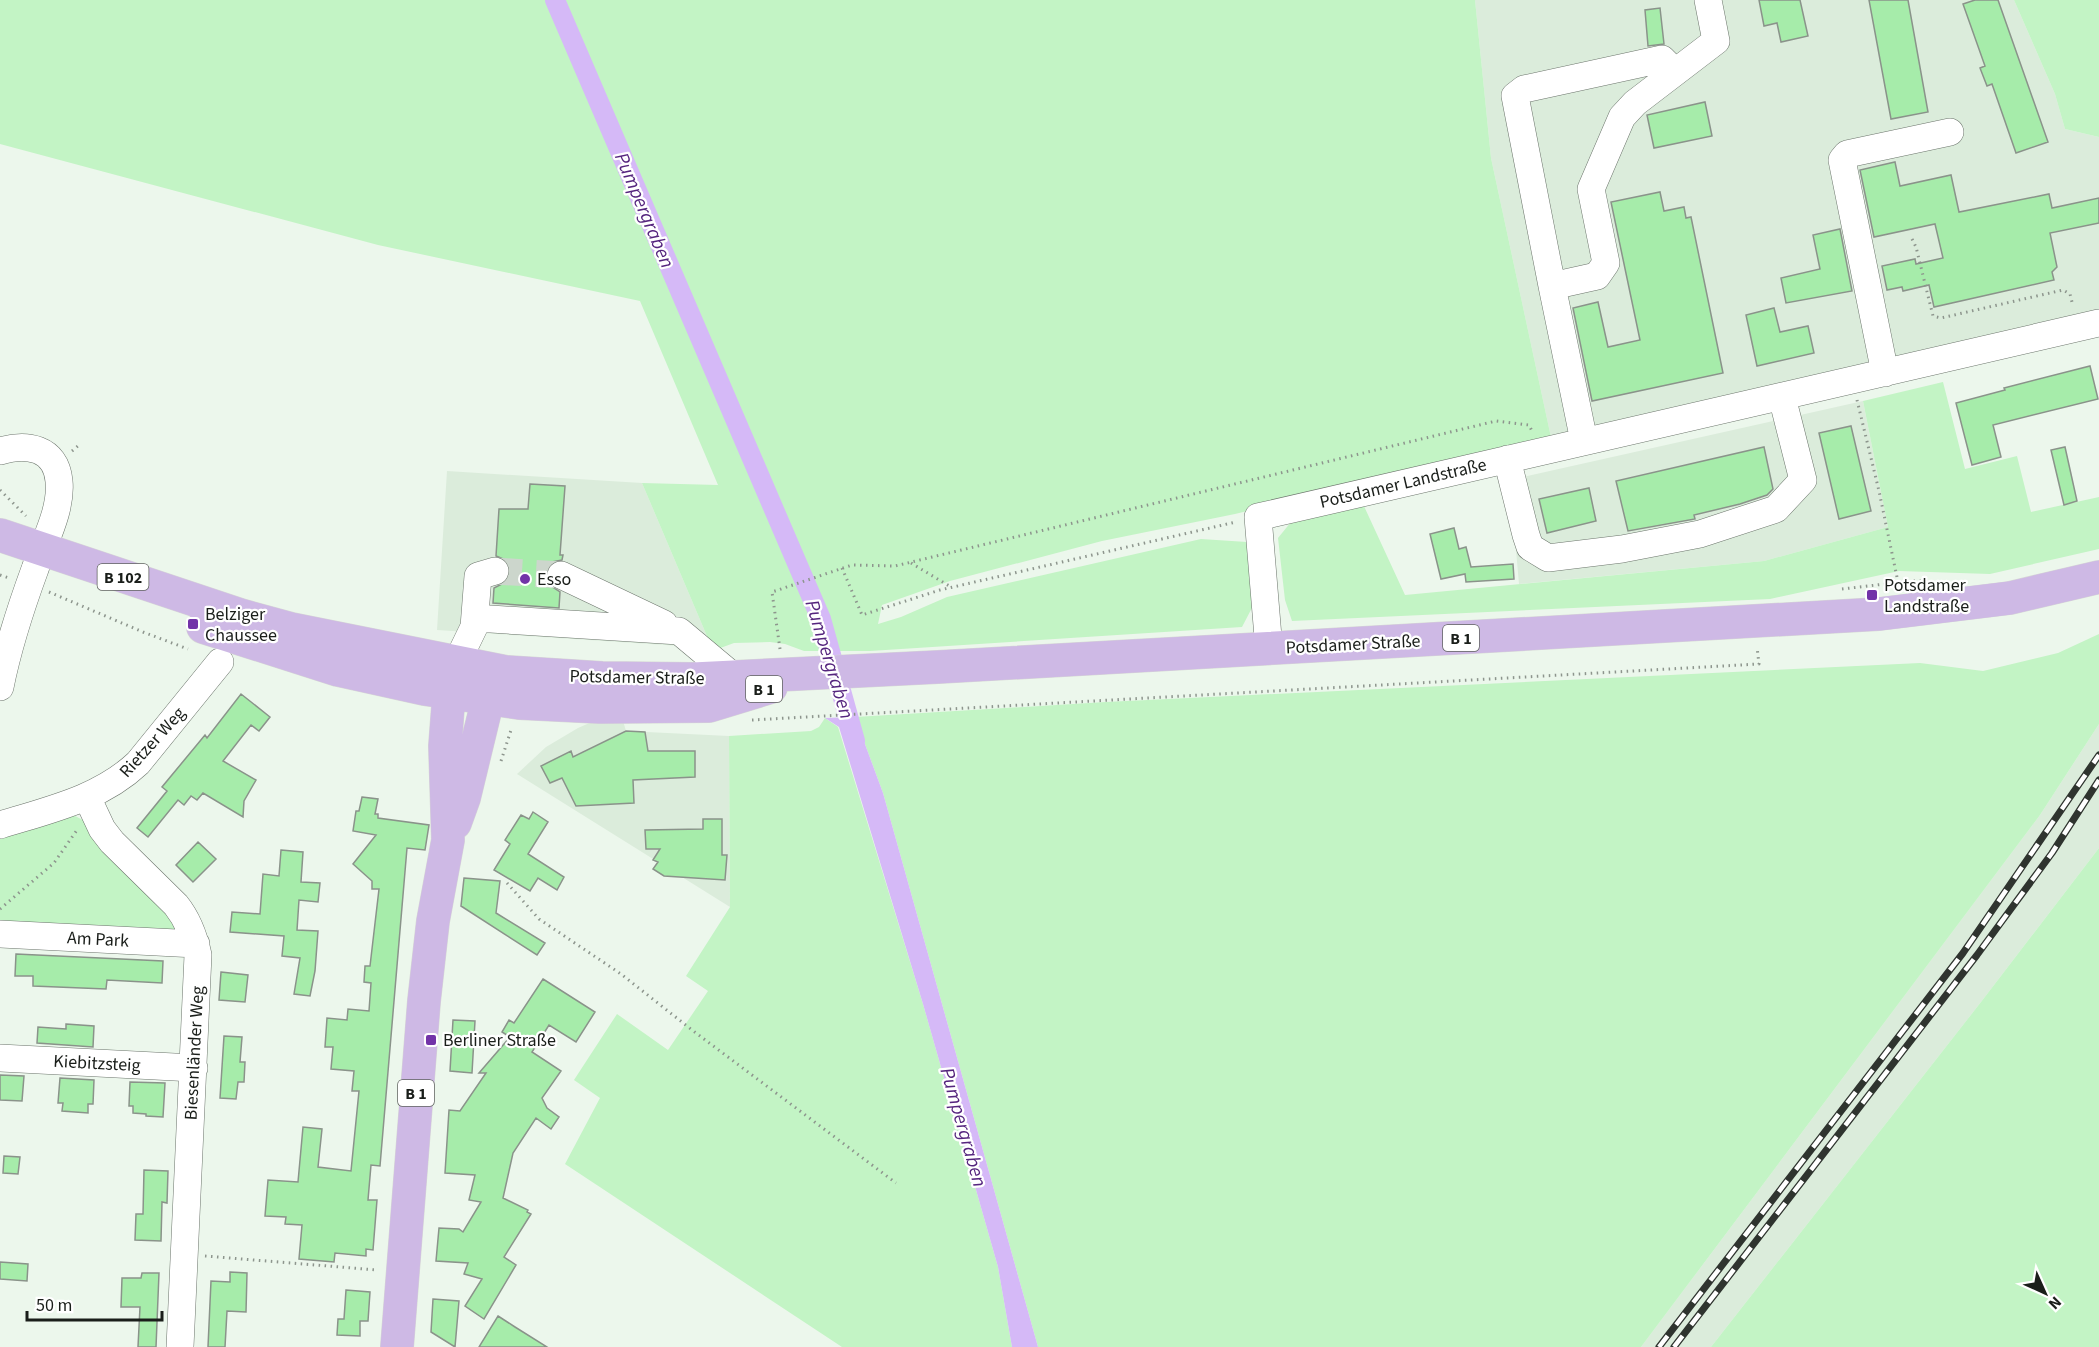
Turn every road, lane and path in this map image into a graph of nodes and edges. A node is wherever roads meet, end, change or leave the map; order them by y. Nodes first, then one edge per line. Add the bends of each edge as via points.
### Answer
1 (1708, 0) edge
2 (1675, 72) junction
3 (1950, 132) dead end
4 (1912, 239) dead end
5 (1552, 286) junction
6 (2088, 325) edge
7 (1885, 373) junction
8 (1853, 381) junction
9 (1782, 397) junction
10 (1584, 441) junction
11 (1544, 450) junction
12 (0, 451) edge
13 (1507, 459) junction
14 (1258, 517) junction
15 (0, 535) edge
16 (0, 558) edge
17 (38, 560) junction
18 (911, 563) junction
19 (842, 568) junction
20 (495, 571) dead end
21 (561, 575) tunnel mouth
22 (2099, 577) edge
23 (1898, 582) dead end
24 (952, 587) junction
25 (475, 618) junction
26 (679, 631) junction
27 (1269, 649) junction
28 (781, 654) dead end
29 (220, 662) dead end
30 (1759, 664) dead end
31 (819, 672) junction
32 (460, 675) junction
33 (734, 677) junction
34 (0, 687) edge
35 (488, 699) junction
36 (821, 717) dead end
37 (87, 797) junction
38 (0, 825) edge
39 (448, 840) junction
40 (507, 884) dead end
41 (0, 909) edge
42 (0, 934) edge
43 (196, 944) junction
44 (0, 1058) edge
45 (194, 1068) junction
46 (896, 1183) dead end
47 (185, 1254) junction
48 (384, 1270) dead end
49 (180, 1347) edge
50 (397, 1347) edge

1 - 2 street via 1716,41
2 - 5 street via 1622,117 1591,189 1606,263 1597,276
2 - 5 street via 1662,59 1524,89 1515,96
3 - 7 street via 1847,154 1842,160
4 - 6 path via 1933,316 1941,318 2063,290 2070,294
5 - 10 street
6 - 7 street, Potsdamer Landstraße
7 - 8 street, Potsdamer Landstraße
8 - 9 street, Potsdamer Landstraße
8 - 23 path
9 - 10 street, Potsdamer Landstraße
9 - 13 street via 1803,480 1776,509 1700,534 1548,558 1530,547
10 - 11 street, Potsdamer Landstraße
11 - 13 street, Potsdamer Landstraße
11 - 18 path via 1529,425 1496,420
12 - 17 street via 31,447 46,455 57,474 53,518
13 - 14 street, Potsdamer Landstraße
14 - 24 path
14 - 27 street
15 - 17 main road, B 102
16 - 17 main road, B 102
17 - 32 main road, B 102
17 - 34 street
18 - 19 path
18 - 24 path
19 - 24 path via 862,615
19 - 28 path via 772,592
20 - 25 street via 478,576
21 - 26 street
22 - 27 main road, Potsdamer Straße / B 1 via 2010,598 1879,614
25 - 26 street
25 - 32 street
26 - 33 street
27 - 31 main road, Potsdamer Straße / B 1
29 - 37 street, Rietzer Weg via 138,763 124,777
30 - 36 path
31 - 33 main road, Potsdamer Straße / B 1
31 - 35 main road, Potsdamer Straße / B 1 via 710,706 600,707
32 - 33 main road, Potsdamer Straße / B 1
32 - 35 main road via 484,683
32 - 39 main road, B 1 via 445,746
35 - 39 main road, B 1 via 465,798
37 - 38 street, Rietzer Weg
37 - 41 path via 83,823 60,855
37 - 43 street, Biesenländer Weg via 112,843 185,916
39 - 50 main road, B 1 via 433,921 423,1010
40 - 46 path via 539,919 621,974
42 - 43 street, Am Park
43 - 45 street, Biesenländer Weg via 199,966
44 - 45 street, Kiebitzsteig
45 - 47 street, Biesenländer Weg
47 - 48 path
47 - 49 street, Biesenländer Weg

